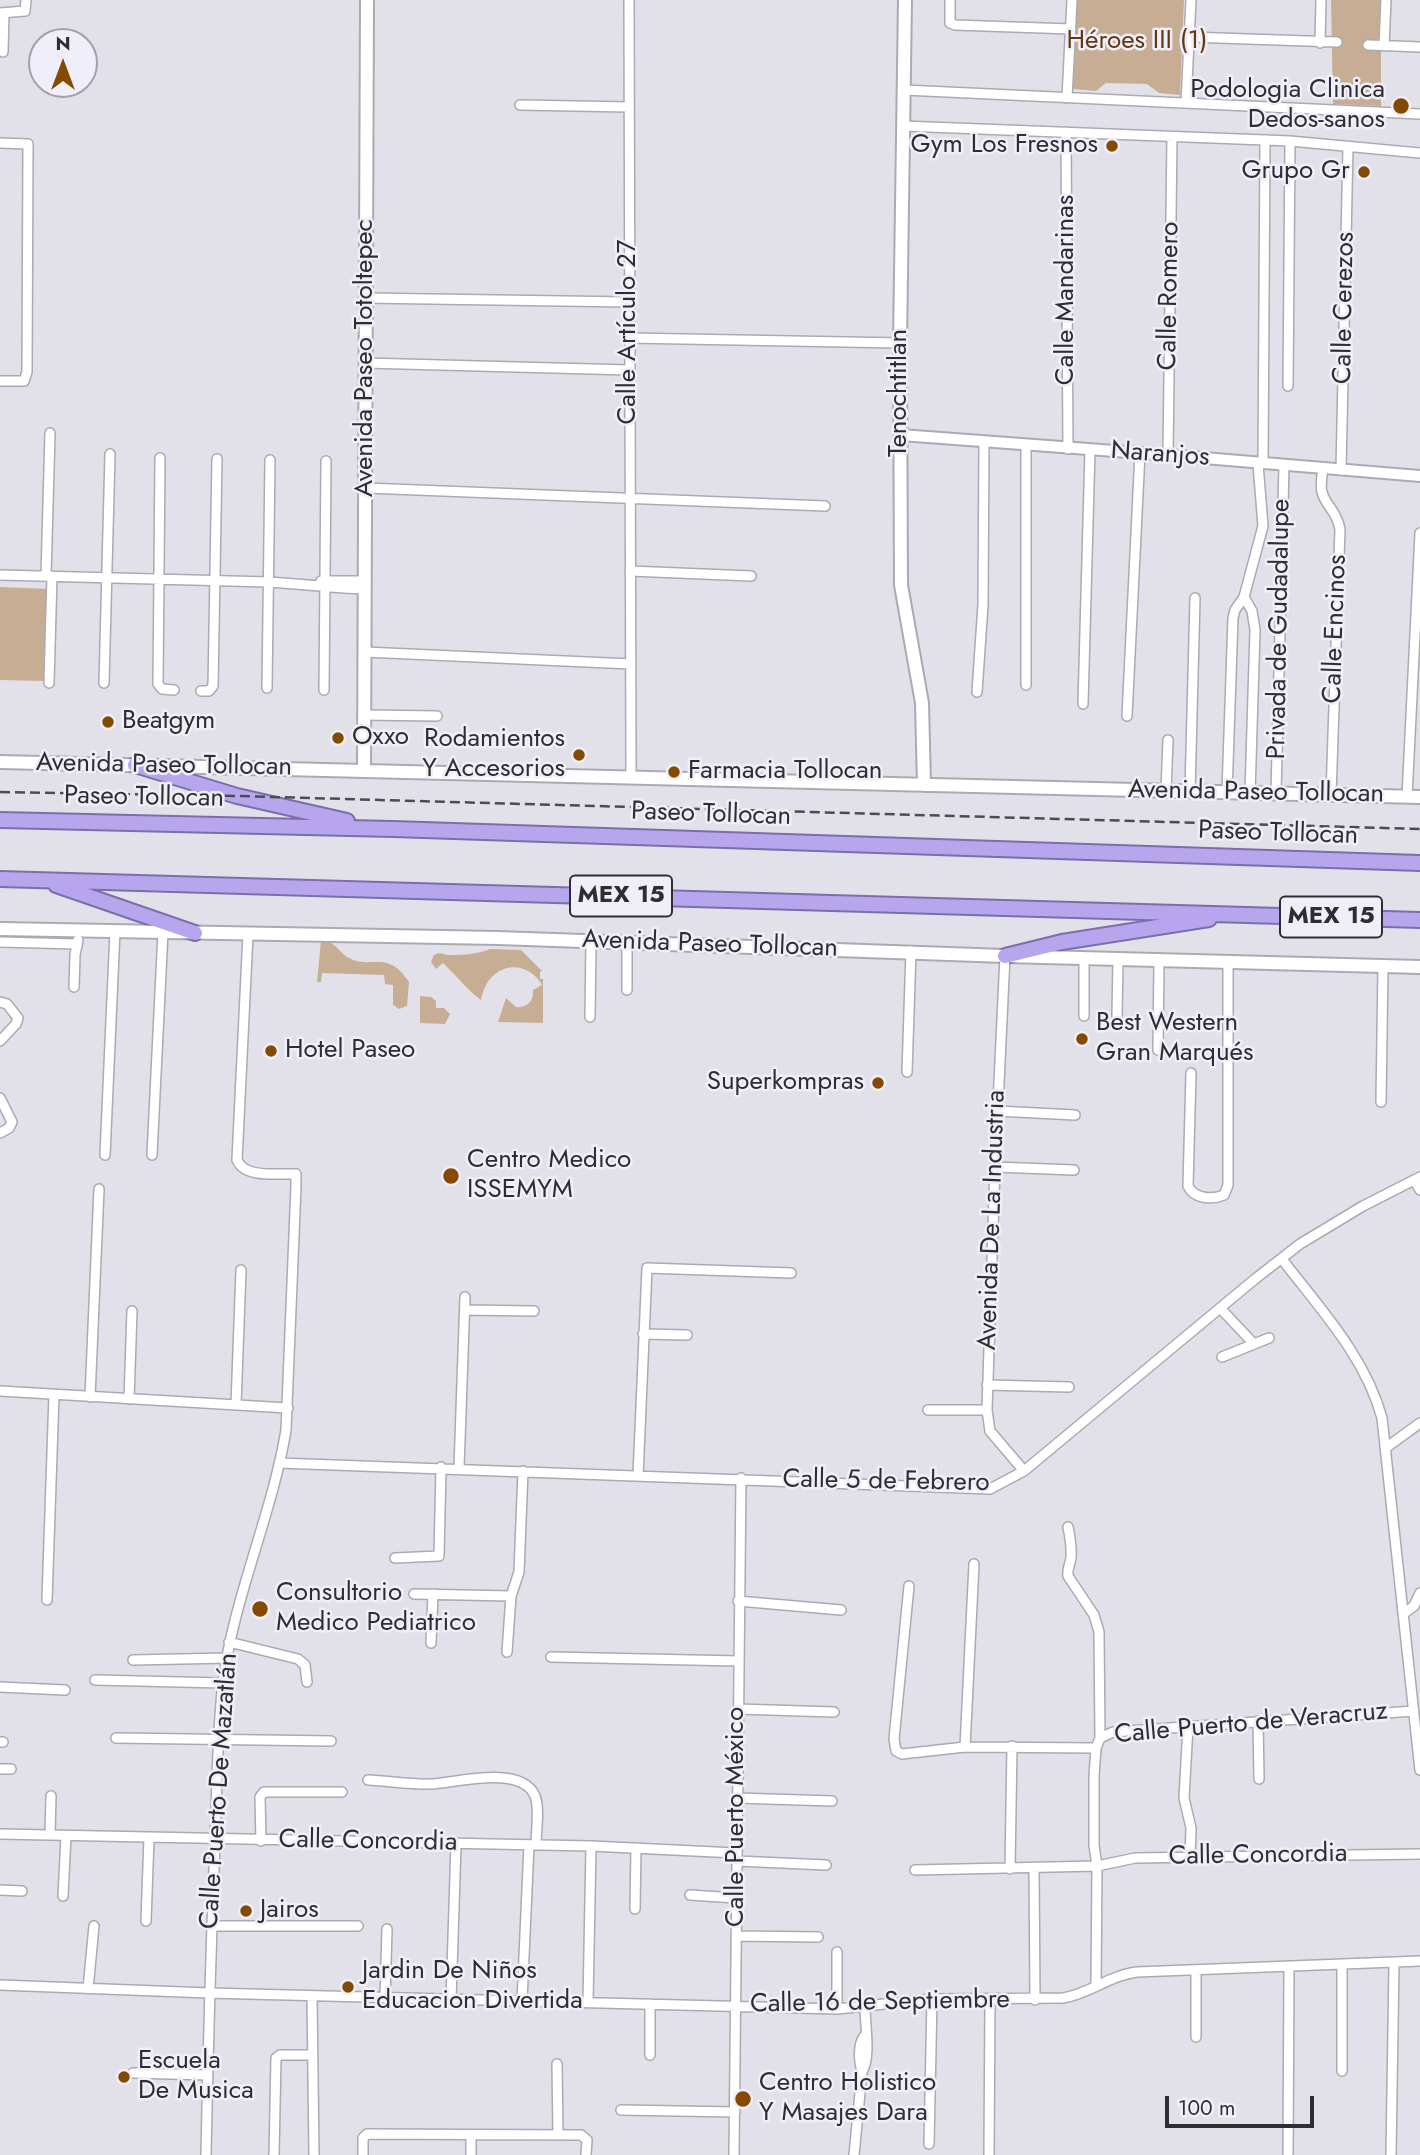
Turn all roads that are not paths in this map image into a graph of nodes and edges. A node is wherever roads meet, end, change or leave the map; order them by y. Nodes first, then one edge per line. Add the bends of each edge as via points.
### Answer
1 (26, 0) edge
2 (367, 0) edge
3 (629, 0) edge
4 (905, 0) edge
5 (950, 0) edge
6 (1072, 0) edge
7 (1191, 0) edge
8 (1321, 0) edge
9 (1386, 0) edge
10 (2, 13) edge
11 (1070, 29) junction
12 (1189, 37) junction
13 (1337, 42) dead end
14 (1320, 43) junction
15 (1368, 45) dead end
16 (1384, 46) junction
17 (1420, 47) edge
18 (3, 52) dead end
19 (904, 90) junction
20 (1067, 98) junction
21 (1186, 103) junction
22 (520, 106) dead end
23 (628, 107) junction
24 (1420, 114) edge
25 (903, 125) junction
26 (1066, 132) junction
27 (1172, 137) junction
28 (1265, 140) junction
29 (1290, 141) junction
30 (0, 143) edge
31 (1348, 146) junction
32 (1420, 153) edge
33 (365, 298) junction
34 (628, 302) junction
35 (629, 338) junction
36 (900, 343) junction
37 (365, 363) junction
38 (629, 370) junction
39 (0, 382) edge
40 (1288, 386) dead end
41 (50, 433) dead end
42 (901, 435) junction
43 (984, 442) junction
44 (1026, 446) junction
45 (1068, 449) junction
46 (1090, 450) junction
47 (1140, 453) junction
48 (110, 454) dead end
49 (1168, 455) junction
50 (160, 458) dead end
51 (217, 458) dead end
52 (270, 460) dead end
53 (326, 461) dead end
54 (1261, 464) junction
55 (1284, 465) junction
56 (1323, 468) junction
57 (1341, 470) junction
58 (1420, 476) edge
59 (366, 488) junction
60 (631, 497) junction
61 (825, 506) dead end
62 (1420, 533) edge
63 (630, 571) junction
64 (0, 575) edge
65 (49, 576) junction
66 (751, 576) dead end
67 (106, 577) junction
68 (159, 578) junction
69 (214, 580) junction
70 (269, 582) junction
71 (324, 584) junction
72 (365, 585) junction
73 (1244, 597) junction
74 (1195, 598) dead end
75 (365, 652) junction
76 (631, 664) junction
77 (49, 683) dead end
78 (104, 683) dead end
79 (1026, 685) dead end
80 (267, 688) dead end
81 (174, 690) dead end
82 (324, 690) dead end
83 (201, 691) dead end
84 (977, 692) dead end
85 (1083, 704) dead end
86 (365, 715) junction
87 (437, 716) dead end
88 (1127, 716) dead end
89 (1168, 740) dead end
90 (0, 762) edge
91 (135, 765) junction
92 (364, 771) junction
93 (632, 778) junction
94 (923, 785) junction
95 (1166, 791) junction
96 (1190, 791) junction
97 (1227, 792) junction
98 (1250, 793) junction
99 (1276, 794) junction
100 (1331, 795) junction
101 (1413, 797) edge
102 (0, 820) edge
103 (393, 829) junction
104 (1420, 863) edge
105 (0, 879) edge
106 (38, 880) junction
107 (1241, 914) junction
108 (1420, 920) edge
109 (0, 929) edge
110 (82, 930) junction
111 (115, 931) junction
112 (163, 932) junction
113 (195, 933) junction
114 (248, 933) junction
115 (591, 941) junction
116 (0, 942) edge
117 (627, 942) junction
118 (77, 944) junction
119 (911, 951) junction
120 (1005, 956) junction
121 (1084, 958) junction
122 (1118, 959) junction
123 (1159, 960) junction
124 (1228, 962) junction
125 (1384, 966) junction
126 (1420, 967) edge
127 (74, 987) dead end
128 (627, 990) dead end
129 (0, 1002) edge
130 (1084, 1016) dead end
131 (1117, 1016) dead end
132 (590, 1017) dead end
133 (0, 1041) edge
134 (1158, 1050) dead end
135 (908, 1072) dead end
136 (1191, 1073) dead end
137 (0, 1098) edge
138 (1381, 1102) dead end
139 (997, 1111) junction
140 (1075, 1115) dead end
141 (0, 1133) edge
142 (105, 1155) dead end
143 (152, 1155) dead end
144 (995, 1167) junction
145 (1074, 1170) dead end
146 (1417, 1179) edge
147 (99, 1189) dead end
148 (1420, 1190) edge
149 (1282, 1259) junction
150 (241, 1270) dead end
151 (791, 1273) dead end
152 (465, 1297) dead end
153 (1221, 1309) junction
154 (465, 1310) junction
155 (132, 1311) dead end
156 (534, 1311) dead end
157 (643, 1334) junction
158 (687, 1335) dead end
159 (1269, 1338) dead end
160 (1254, 1344) junction
161 (1222, 1357) dead end
162 (987, 1385) junction
163 (1069, 1387) dead end
164 (0, 1391) edge
165 (54, 1395) junction
166 (90, 1396) junction
167 (129, 1399) junction
168 (236, 1405) junction
169 (288, 1408) junction
170 (928, 1410) dead end
171 (987, 1410) junction
172 (1420, 1423) edge
173 (1387, 1447) junction
174 (279, 1463) junction
175 (441, 1467) junction
176 (459, 1468) junction
177 (523, 1471) junction
178 (1024, 1471) junction
179 (638, 1476) junction
180 (741, 1478) junction
181 (1068, 1527) dead end
182 (394, 1558) dead end
183 (974, 1564) dead end
184 (909, 1586) dead end
185 (1401, 1593) junction
186 (1420, 1593) edge
187 (414, 1594) dead end
188 (433, 1594) junction
189 (511, 1597) junction
190 (47, 1600) dead end
191 (738, 1601) junction
192 (841, 1609) dead end
193 (1403, 1614) junction
194 (229, 1643) junction
195 (431, 1643) dead end
196 (507, 1652) dead end
197 (551, 1657) dead end
198 (227, 1658) junction
199 (134, 1660) dead end
200 (738, 1661) junction
201 (95, 1680) dead end
202 (307, 1682) dead end
203 (223, 1683) junction
204 (0, 1687) edge
205 (65, 1690) dead end
206 (738, 1709) junction
207 (1414, 1711) junction
208 (834, 1712) dead end
209 (1258, 1721) junction
210 (1188, 1726) junction
211 (116, 1738) dead end
212 (1100, 1738) junction
213 (218, 1739) junction
214 (331, 1741) dead end
215 (1012, 1746) junction
216 (965, 1747) junction
217 (1096, 1748) junction
218 (0, 1769) edge
219 (11, 1769) dead end
220 (1420, 1770) edge
221 (1259, 1779) dead end
222 (368, 1780) dead end
223 (342, 1791) dead end
224 (51, 1796) dead end
225 (737, 1798) junction
226 (832, 1801) dead end
227 (0, 1834) edge
228 (50, 1835) junction
229 (66, 1836) junction
230 (149, 1838) junction
231 (215, 1840) junction
232 (261, 1841) junction
233 (456, 1844) junction
234 (532, 1845) junction
235 (591, 1846) junction
236 (636, 1848) junction
237 (1420, 1854) edge
238 (1190, 1856) junction
239 (736, 1857) junction
240 (826, 1865) dead end
241 (1097, 1866) junction
242 (1034, 1868) junction
243 (1010, 1869) junction
244 (915, 1870) dead end
245 (0, 1890) edge
246 (22, 1891) dead end
247 (690, 1895) dead end
248 (63, 1896) dead end
249 (736, 1898) junction
250 (635, 1909) dead end
251 (146, 1921) dead end
252 (93, 1926) dead end
253 (212, 1926) junction
254 (358, 1926) dead end
255 (387, 1929) dead end
256 (736, 1936) junction
257 (818, 1937) dead end
258 (836, 1952) dead end
259 (1420, 1961) edge
260 (1394, 1964) junction
261 (1342, 1965) junction
262 (1289, 1967) junction
263 (1196, 1970) junction
264 (0, 1985) edge
265 (1096, 1986) junction
266 (88, 1989) junction
267 (209, 1993) junction
268 (312, 1996) junction
269 (385, 1998) junction
270 (932, 1998) junction
271 (990, 1999) junction
272 (451, 2000) junction
273 (1035, 2000) junction
274 (522, 2001) junction
275 (588, 2002) junction
276 (650, 2004) junction
277 (735, 2006) junction
278 (865, 2007) junction
279 (837, 2009) junction
280 (1196, 2037) dead end
281 (312, 2055) junction
282 (650, 2055) dead end
283 (557, 2064) dead end
284 (1342, 2071) dead end
285 (133, 2073) dead end
286 (208, 2075) junction
287 (621, 2110) dead end
288 (735, 2112) junction
289 (471, 2135) junction
290 (558, 2135) junction
291 (929, 2144) dead end
292 (206, 2155) edge
293 (274, 2155) edge
294 (314, 2155) edge
295 (363, 2155) edge
296 (471, 2155) edge
297 (586, 2155) edge
298 (734, 2155) edge
299 (854, 2155) edge
300 (989, 2155) edge
301 (1288, 2155) edge
302 (1391, 2155) edge

1 - 10 street via 25,11
2 - 33 main road, Avenida Paseo Totoltepec
3 - 23 street, Calle Artículo 27
4 - 19 main road, Tenochtitlan
5 - 11 street via 950,23 955,25
6 - 11 street
7 - 12 street
8 - 14 street
9 - 16 street
10 - 18 street
11 - 20 street
12 - 14 street
12 - 21 street
13 - 14 street
15 - 16 street
16 - 17 street
19 - 20 street
19 - 25 main road, Tenochtitlan
20 - 21 street
21 - 24 street
22 - 23 street
23 - 34 street, Calle Artículo 27
25 - 26 street
25 - 36 main road, Tenochtitlan
26 - 27 street
26 - 45 street, Calle Mandarinas
27 - 28 street
27 - 49 street, Calle Romero
28 - 29 street
28 - 54 street
29 - 31 street
29 - 40 street
30 - 39 street via 28,144 27,372 24,381
31 - 32 street
31 - 57 street, Calle Cerezos
33 - 34 street
33 - 37 main road, Avenida Paseo Totoltepec
34 - 35 street, Calle Artículo 27
35 - 36 street
35 - 38 street, Calle Artículo 27
36 - 42 main road, Tenochtitlan
37 - 38 street
37 - 59 main road, Avenida Paseo Totoltepec
38 - 60 street, Calle Artículo 27
41 - 65 street
42 - 43 street, Naranjos
42 - 94 main road, Tenochtitlan via 901,585 923,714
43 - 44 street, Naranjos
43 - 84 street via 983,605
44 - 45 street, Naranjos
44 - 79 street
45 - 46 street, Naranjos
46 - 47 street, Naranjos
46 - 85 street
47 - 49 street, Naranjos
47 - 88 street
48 - 67 street
49 - 54 street, Naranjos
50 - 68 street
51 - 69 street
52 - 70 street
53 - 71 street
54 - 55 street, Naranjos
54 - 73 street via 1263,522
55 - 56 street, Naranjos
55 - 99 street, Privada de Gudadalupe
56 - 57 street, Naranjos
56 - 100 street, Calle Encinos via 1321,489 1340,529
57 - 58 street, Naranjos
59 - 60 street
59 - 72 main road, Avenida Paseo Totoltepec
60 - 61 street
60 - 63 street, Calle Artículo 27
62 - 101 street
63 - 66 street
63 - 76 street, Calle Artículo 27
64 - 65 street
65 - 67 street
65 - 77 street
67 - 68 street
67 - 78 street
68 - 69 street
68 - 81 street via 158,684 162,690
69 - 70 street
69 - 83 street via 213,686
70 - 71 street
70 - 80 street
71 - 72 street
71 - 82 street
72 - 75 main road, Avenida Paseo Totoltepec
73 - 97 street via 1233,618
73 - 98 street via 1255,630
74 - 96 street
75 - 76 street
75 - 86 main road, Avenida Paseo Totoltepec
76 - 93 street, Calle Artículo 27
86 - 87 street
86 - 92 main road, Avenida Paseo Totoltepec
89 - 95 street
90 - 91 main road, Avenida Paseo Tollocan
91 - 92 main road, Avenida Paseo Tollocan
91 - 103 highway via 237,796
92 - 93 main road, Avenida Paseo Tollocan
93 - 94 main road, Avenida Paseo Tollocan
94 - 95 main road, Avenida Paseo Tollocan
95 - 96 main road, Avenida Paseo Tollocan
96 - 97 main road, Avenida Paseo Tollocan
97 - 98 main road, Avenida Paseo Tollocan
98 - 99 main road, Avenida Paseo Tollocan
99 - 100 main road, Avenida Paseo Tollocan
100 - 101 main road, Avenida Paseo Tollocan
102 - 103 highway, Paseo Tollocan / MEX 15
103 - 104 highway, Paseo Tollocan / MEX 15
105 - 106 highway, MEX 15
106 - 107 highway, MEX 15
106 - 113 highway
107 - 108 highway, MEX 15
107 - 120 highway
109 - 110 main road, Avenida Paseo Tollocan
110 - 111 main road, Avenida Paseo Tollocan
110 - 118 street
111 - 112 main road, Avenida Paseo Tollocan
111 - 142 street
112 - 113 main road, Avenida Paseo Tollocan
112 - 143 street
113 - 114 main road, Avenida Paseo Tollocan
114 - 115 main road, Avenida Paseo Tollocan
114 - 169 street, Calle Puerto De Mazatlán via 236,1155 245,1171 296,1174
115 - 117 main road, Avenida Paseo Tollocan
115 - 132 street
116 - 118 street
117 - 119 main road, Avenida Paseo Tollocan
117 - 128 street
118 - 127 street
119 - 120 main road, Avenida Paseo Tollocan
119 - 135 street
120 - 121 main road, Avenida Paseo Tollocan
120 - 139 street, Avenida De La Industria
121 - 122 main road, Avenida Paseo Tollocan
121 - 130 street
122 - 123 main road, Avenida Paseo Tollocan
122 - 131 street
123 - 124 main road, Avenida Paseo Tollocan
123 - 134 street
124 - 125 main road, Avenida Paseo Tollocan
124 - 136 street via 1228,1185 1219,1197 1197,1196 1188,1186
125 - 126 main road, Avenida Paseo Tollocan
125 - 138 street
129 - 133 street via 7,1004 18,1020
137 - 141 street via 12,1122
139 - 140 street
139 - 144 street, Avenida De La Industria
144 - 145 street
144 - 162 street, Avenida De La Industria
146 - 148 street
146 - 149 street, Calle 5 de Febrero via 1320,1231
147 - 166 street
149 - 153 street, Calle 5 de Febrero
149 - 173 street, Calle Puerto de Veracruz via 1356,1357 1379,1405
150 - 168 street
151 - 157 street via 647,1268
152 - 154 street
153 - 160 street
153 - 178 street, Calle 5 de Febrero
154 - 156 street
154 - 176 street
155 - 167 street
157 - 158 street
157 - 179 street
159 - 160 street
160 - 161 street
162 - 163 street
162 - 171 street, Avenida De La Industria
164 - 165 street
165 - 166 street
165 - 190 street
166 - 167 street
167 - 168 street
168 - 169 street
169 - 174 street, Calle Puerto De Mazatlán
170 - 171 street
171 - 178 street, Avenida De La Industria via 990,1431
172 - 173 street
173 - 185 street, Calle Puerto de Veracruz
174 - 175 street, Calle 5 de Febrero
174 - 194 street, Calle Puerto De Mazatlán
175 - 176 street, Calle 5 de Febrero
175 - 182 street via 439,1556
176 - 177 street, Calle 5 de Febrero
177 - 179 street, Calle 5 de Febrero
177 - 189 street via 519,1572
178 - 180 street, Calle 5 de Febrero via 984,1489
179 - 180 street, Calle 5 de Febrero
180 - 191 street, Calle Puerto México
181 - 212 street via 1071,1560 1066,1570 1094,1615 1099,1632
183 - 216 street
184 - 216 street via 894,1748 902,1754
185 - 186 street
185 - 193 street, Calle Puerto de Veracruz
186 - 193 street via 1415,1606
187 - 188 street
188 - 189 street
188 - 195 street
189 - 196 street
191 - 192 street
191 - 200 street, Calle Puerto México
193 - 207 street, Calle Puerto de Veracruz
194 - 198 street, Calle Puerto De Mazatlán
194 - 202 street via 298,1659
197 - 200 street
198 - 199 street
198 - 203 street, Calle Puerto De Mazatlán
200 - 206 street, Calle Puerto México
201 - 203 street
203 - 213 street, Calle Puerto De Mazatlán
204 - 205 street
206 - 208 street
206 - 225 street, Calle Puerto México
207 - 209 street, Calle Puerto de Veracruz
207 - 220 street, Calle Puerto de Veracruz
209 - 210 street, Calle Puerto de Veracruz
209 - 221 street
210 - 212 street, Calle Puerto de Veracruz via 1112,1732
210 - 238 street via 1184,1798 1191,1828
211 - 213 street
212 - 217 street, Calle Puerto de Veracruz
213 - 214 street
213 - 231 street, Calle Puerto De Mazatlán
215 - 216 street
215 - 217 street
215 - 243 street
217 - 241 street via 1093,1820
218 - 219 street
222 - 234 street via 433,1784 517,1779 536,1799
223 - 232 street via 264,1791 260,1797
224 - 228 street
225 - 226 street
225 - 239 street, Calle Puerto México
227 - 228 street, Calle Concordia
228 - 229 street, Calle Concordia
229 - 230 street, Calle Concordia
229 - 248 street
230 - 231 street, Calle Concordia
230 - 251 street
231 - 232 street, Calle Concordia
231 - 253 street, Calle Puerto De Mazatlán
232 - 233 street, Calle Concordia
233 - 234 street, Calle Concordia
233 - 272 street
234 - 235 street, Calle Concordia
234 - 274 street
235 - 236 street, Calle Concordia
235 - 275 street
236 - 239 street, Calle Concordia
236 - 250 street
237 - 238 street, Calle Concordia
238 - 241 street, Calle Concordia via 1125,1858
239 - 240 street, Calle Concordia
239 - 249 street, Calle Puerto México
241 - 242 street, Calle Concordia
241 - 265 street
242 - 243 street, Calle Concordia
242 - 273 street
243 - 244 street, Calle Concordia
245 - 246 street
247 - 249 street
249 - 256 street, Calle Puerto México
252 - 266 street
253 - 254 street
253 - 267 street, Calle Puerto De Mazatlán
255 - 269 street
256 - 257 street
256 - 277 street, Calle Puerto México
258 - 279 street
259 - 260 street, Calle 16 de Septiembre
260 - 261 street, Calle 16 de Septiembre
260 - 302 street
261 - 262 street, Calle 16 de Septiembre
261 - 284 street
262 - 263 street, Calle 16 de Septiembre
262 - 301 street
263 - 265 street, Calle 16 de Septiembre via 1126,1973
263 - 280 street
264 - 266 street, Calle 16 de Septiembre
265 - 273 street, Calle 16 de Septiembre via 1071,1997
266 - 267 street, Calle 16 de Septiembre
267 - 268 street, Calle 16 de Septiembre
267 - 286 street, Calle Puerto De Mazatlán
268 - 269 street, Calle 16 de Septiembre
268 - 281 street
269 - 272 street, Calle 16 de Septiembre
270 - 271 street, Calle 16 de Septiembre
270 - 278 street, Calle 16 de Septiembre
270 - 291 street
271 - 273 street, Calle 16 de Septiembre
271 - 300 street
272 - 274 street, Calle 16 de Septiembre
274 - 275 street, Calle 16 de Septiembre
275 - 276 street, Calle 16 de Septiembre
276 - 277 street, Calle 16 de Septiembre
276 - 282 street
277 - 279 street, Calle 16 de Septiembre
277 - 288 street, Calle Puerto México
278 - 279 street, Calle 16 de Septiembre
278 - 299 street via 867,2065 862,2072
281 - 293 street via 276,2058
281 - 294 street
283 - 290 street
285 - 286 street
286 - 292 street, Calle Puerto De Mazatlán
287 - 288 street
288 - 298 street, Calle Puerto México
289 - 290 street
289 - 295 street via 366,2134
289 - 296 street
290 - 297 street via 584,2136

